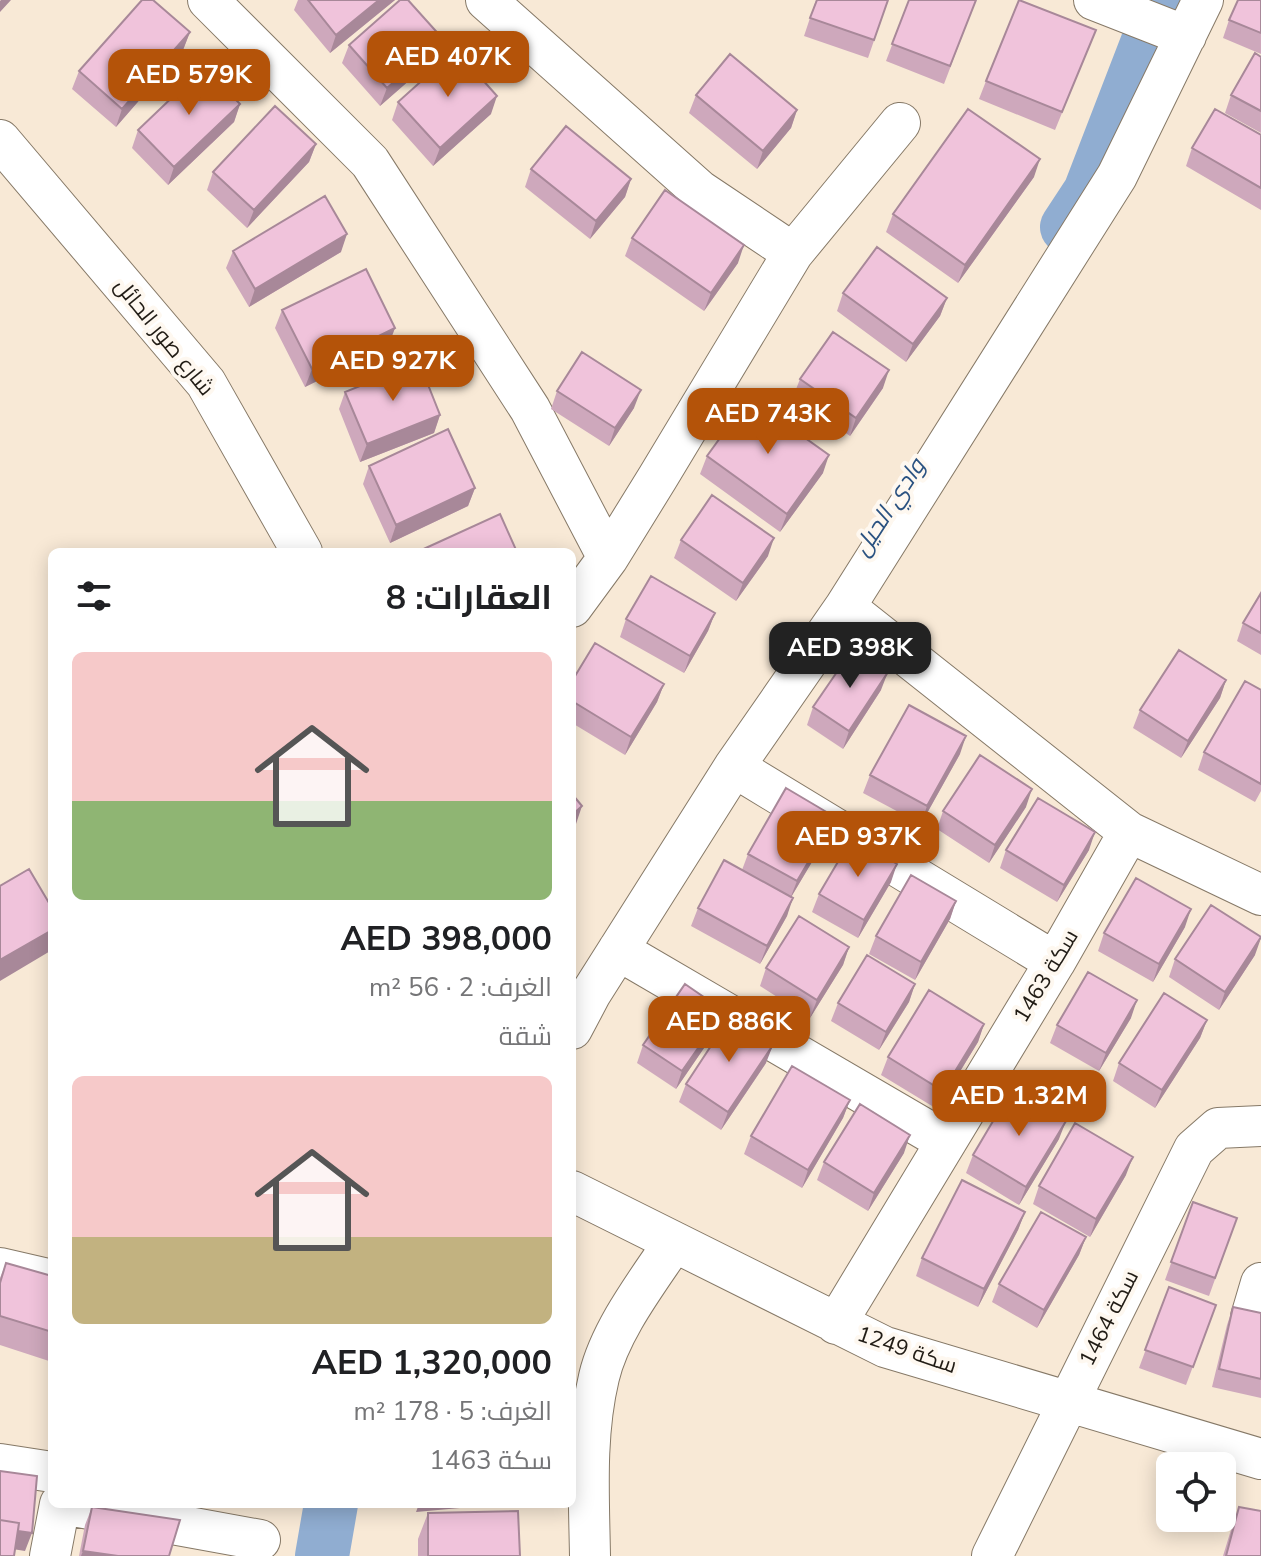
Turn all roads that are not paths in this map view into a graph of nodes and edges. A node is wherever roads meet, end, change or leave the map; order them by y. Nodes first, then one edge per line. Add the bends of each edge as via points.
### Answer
1 (208, 0) edge
2 (486, 0) edge
3 (1094, 0) edge
4 (1203, 0) edge
5 (1186, 36) junction
6 (900, 123) dead end
7 (0, 140) edge
8 (793, 253) junction
9 (300, 548) edge
10 (608, 558) junction
11 (576, 602) edge
12 (845, 607) junction
13 (734, 767) junction
14 (1129, 832) junction
15 (1261, 895) edge
16 (618, 950) junction
17 (1055, 962) junction
18 (581, 981) edge
19 (576, 1008) edge
20 (1261, 1126) edge
21 (945, 1141) junction
22 (576, 1193) edge
23 (674, 1242) junction
24 (0, 1268) edge
25 (48, 1279) edge
26 (836, 1324) junction
27 (1068, 1400) junction
28 (1261, 1459) edge
29 (0, 1464) edge
30 (48, 1471) edge
31 (60, 1508) edge
32 (83, 1508) edge
33 (260, 1540) dead end
34 (50, 1556) edge
35 (590, 1556) edge
36 (992, 1556) edge

1 - 10 street via 370,162 530,409
2 - 8 street via 699,190
3 - 5 street
4 - 5 street
5 - 12 street via 1117,176
6 - 8 street
7 - 9 street, شارع صور الحائل via 206,383
8 - 10 street
10 - 11 street
12 - 13 street
12 - 14 street
13 - 16 street
13 - 17 street
14 - 15 street
14 - 17 street, سكة 1463
16 - 18 street
16 - 21 street
17 - 21 street, سكة 1463
18 - 19 street
20 - 27 street, سكة 1464 via 1218,1128 1194,1149
21 - 26 street, سكة 1463
22 - 23 street, سكة 1249
23 - 26 street, سكة 1249
23 - 35 street via 624,1318 599,1374 589,1440
24 - 25 street
26 - 27 street, سكة 1249 via 885,1347
27 - 28 street, سكة 1249
27 - 36 street, سكة 1464
29 - 30 street
31 - 34 street
32 - 33 street

